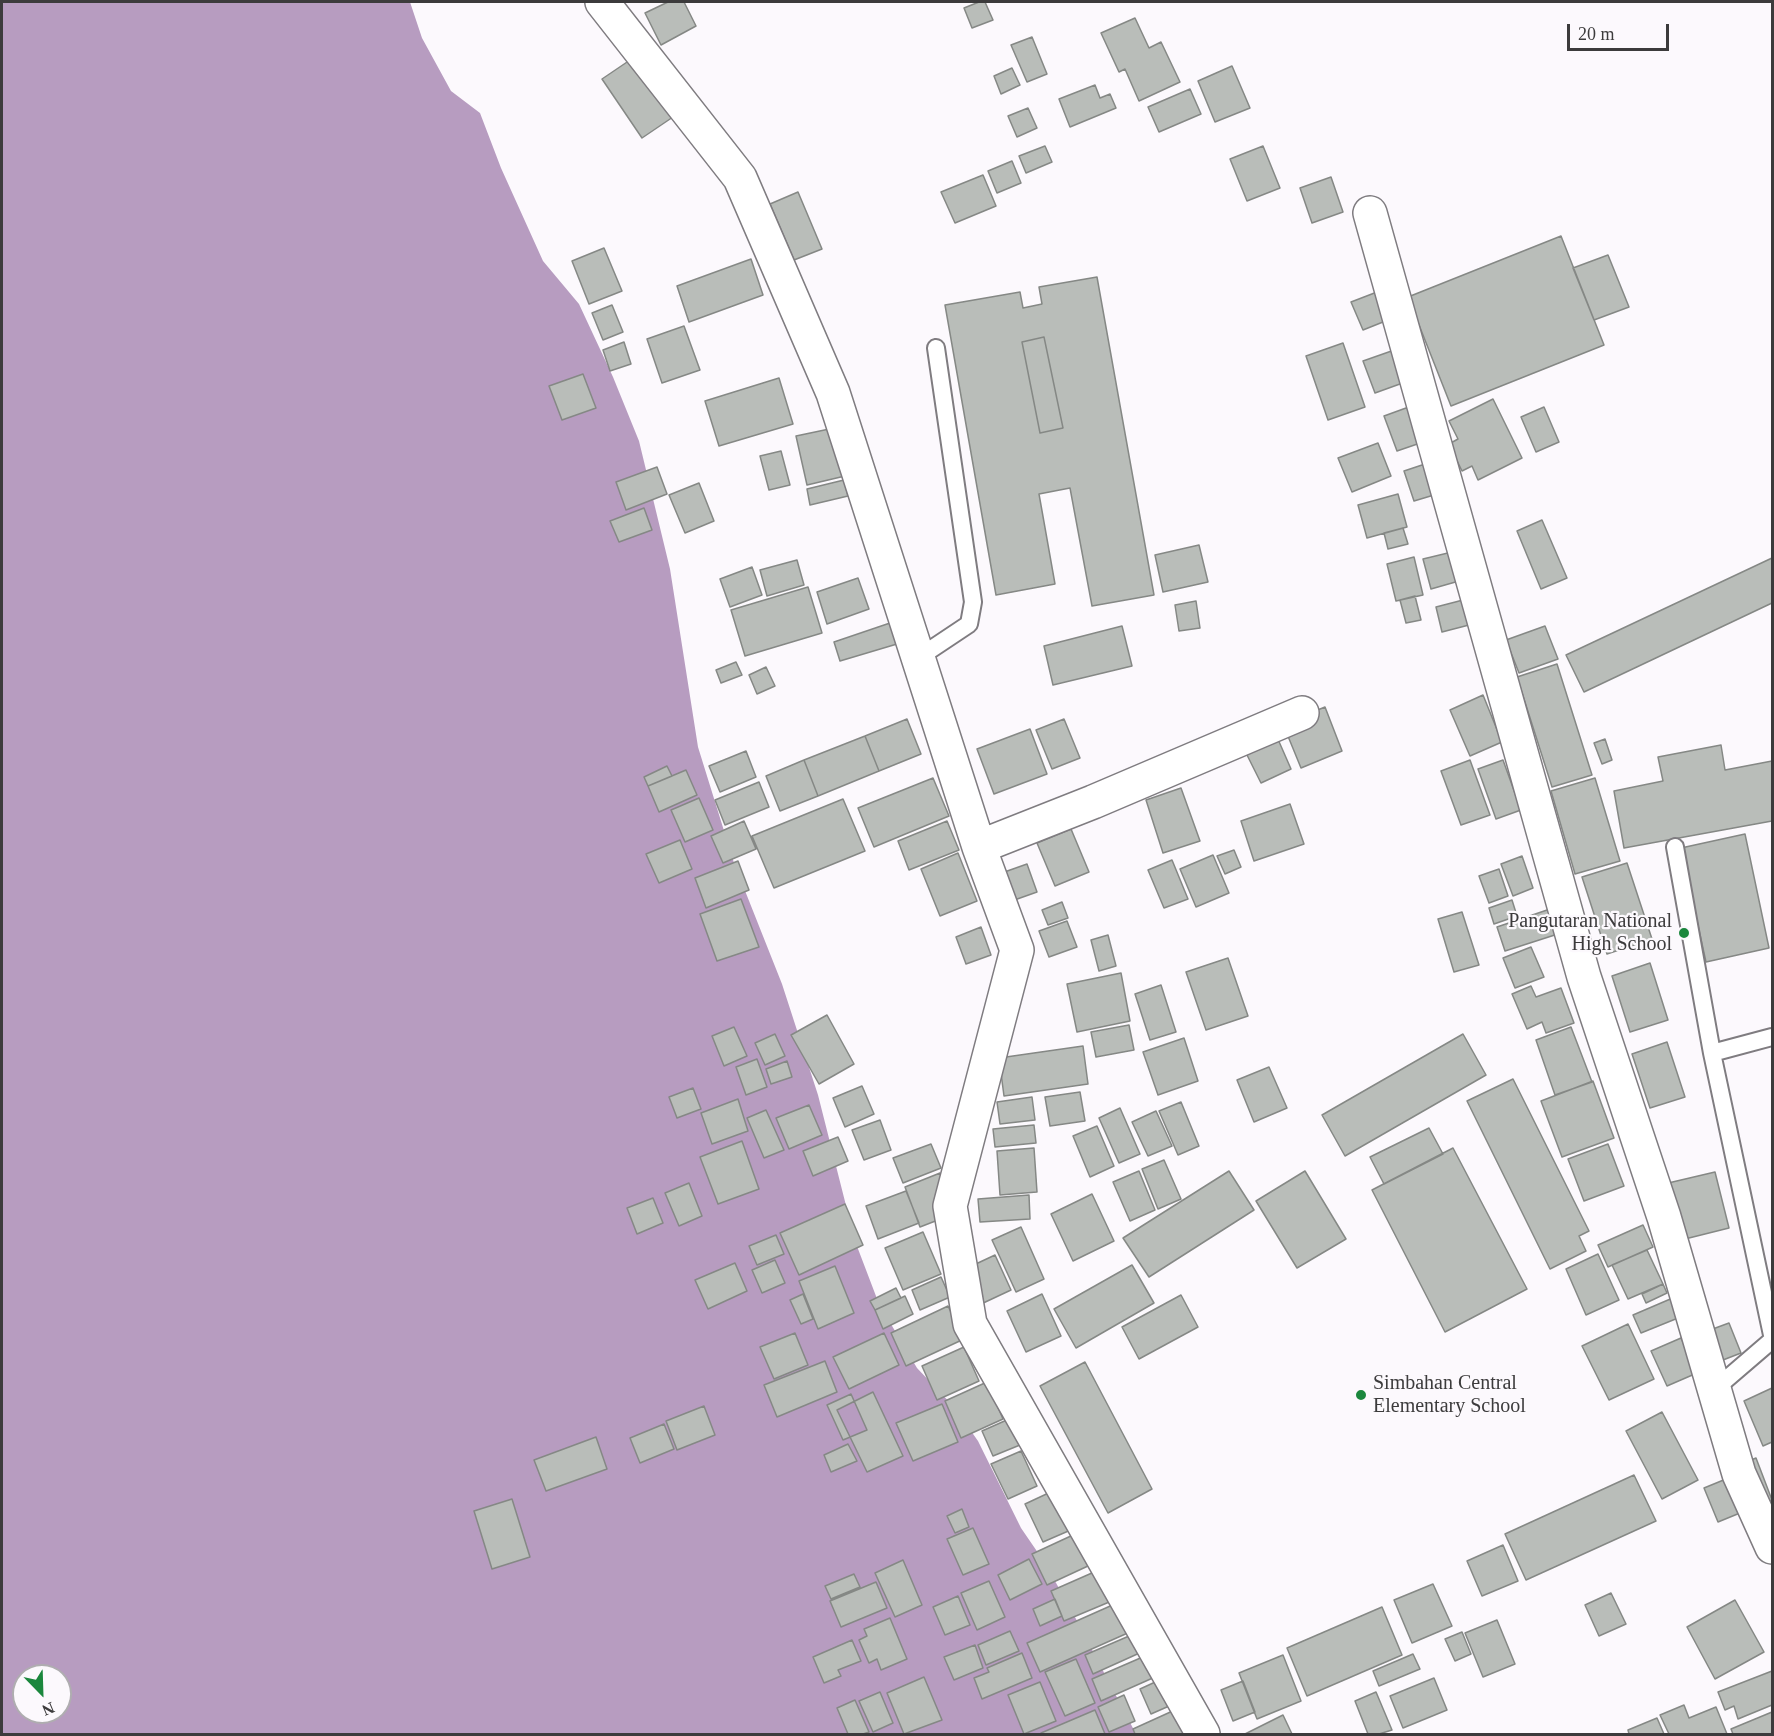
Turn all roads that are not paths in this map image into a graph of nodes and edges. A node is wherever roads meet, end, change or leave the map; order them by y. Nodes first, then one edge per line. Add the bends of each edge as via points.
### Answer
1 (602, 2) edge
2 (1370, 213) dead end
3 (936, 348) dead end
4 (918, 658) junction
5 (1302, 713) dead end
6 (979, 847) junction
7 (1675, 847) dead end
8 (1773, 1037) edge
9 (1712, 1053) junction
10 (1773, 1335) edge
11 (1773, 1340) edge
12 (1715, 1389) junction
13 (1773, 1547) edge
14 (1203, 1734) edge

1 - 4 street via 740,178 833,393
2 - 12 street via 1584,977 1664,1217
3 - 4 lane via 973,602 969,624
4 - 6 street
5 - 6 street
6 - 14 street via 1017,951 950,1206 970,1324
7 - 9 lane
8 - 9 lane
9 - 10 lane
11 - 12 lane
12 - 13 street via 1739,1474

